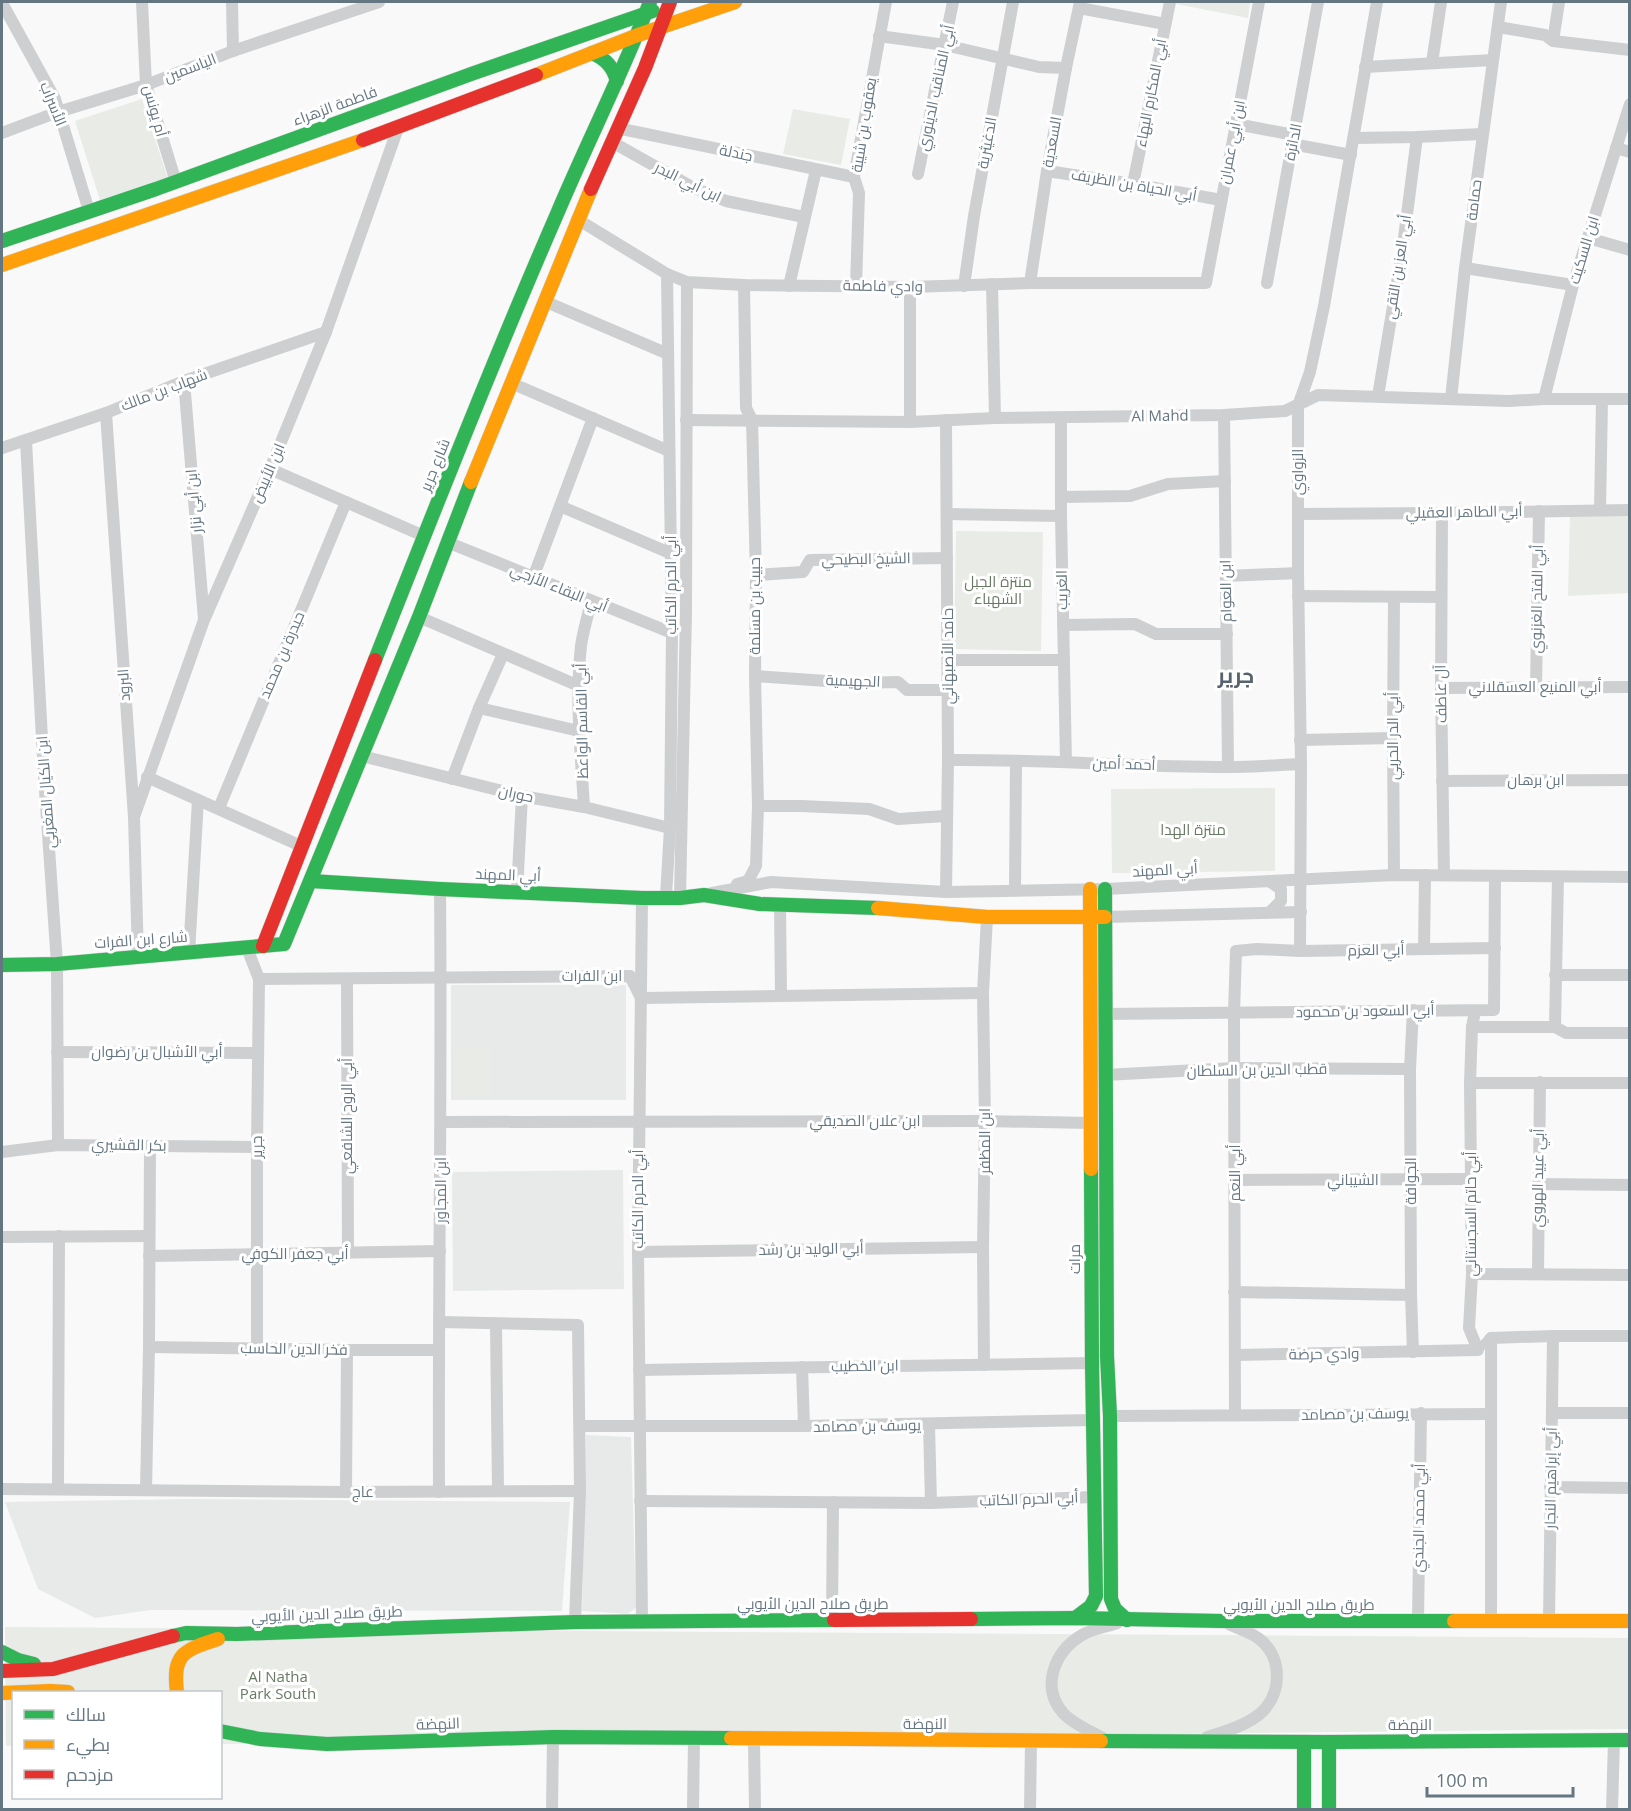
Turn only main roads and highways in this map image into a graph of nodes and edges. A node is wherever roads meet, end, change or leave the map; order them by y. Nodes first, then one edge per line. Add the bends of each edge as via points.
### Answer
1 (675, 2) edge
2 (735, 2) edge
3 (648, 7) edge
4 (688, 17) junction
5 (622, 21) junction
6 (662, 27) junction
7 (632, 41) junction
8 (591, 53) junction
9 (648, 61) junction
10 (617, 81) junction
11 (443, 84) junction
12 (388, 104) junction
13 (448, 108) junction
14 (398, 128) junction
15 (2, 241) edge
16 (2, 265) edge
17 (311, 881) junction
18 (1090, 889) road end
19 (1105, 889) road end
20 (1090, 917) junction
21 (1105, 917) junction
22 (263, 946) junction
23 (1106, 951) junction
24 (1090, 953) junction
25 (2, 964) edge
26 (1111, 1570) junction
27 (1095, 1572) junction
28 (1075, 1618) junction
29 (1127, 1620) junction
30 (1629, 1621) edge
31 (237, 1634) junction
32 (2, 1652) edge
33 (53, 1669) junction
34 (2, 1671) edge
35 (177, 1691) edge
36 (222, 1731) edge
37 (1629, 1740) edge
38 (1304, 1742) junction
39 (1329, 1742) junction
40 (1304, 1766) junction
41 (1329, 1769) junction
42 (1304, 1809) edge
43 (1329, 1809) edge

1 - 3 main road, فاطمة الزهراء
1 - 4 main road via 676,13
1 - 6 main road
2 - 4 main road
3 - 5 main road, فاطمة الزهراء
3 - 7 main road, شارع جرير
4 - 6 main road
5 - 7 main road via 637,26
5 - 11 main road, فاطمة الزهراء
6 - 7 main road
6 - 9 main road
7 - 8 main road
7 - 9 main road via 648,42
7 - 10 main road, شارع جرير
8 - 10 main road via 609,63
8 - 13 main road
9 - 17 main road via 577,219
10 - 22 main road, شارع جرير via 557,213 424,536
11 - 12 main road, فاطمة الزهراء
11 - 13 main road via 434,91 432,101
12 - 14 main road via 404,108 406,118
12 - 15 main road, فاطمة الزهراء
13 - 14 main road
14 - 16 main road
17 - 20 main road, أبي المهند via 642,898 704,895 760,904 987,917
17 - 22 main road, شارع ابن الفرات via 284,944
18 - 20 main road, مرات
19 - 21 main road, مرات
20 - 21 main road, أبي المهند
20 - 24 main road, مرات
21 - 23 main road, مرات
22 - 25 main road, شارع ابن الفرات via 57,964
23 - 24 main road via 1096,943
23 - 26 main road, مرات
24 - 27 main road, مرات
26 - 27 main road via 1104,1583
26 - 29 main road, مرات via 1113,1603
27 - 28 main road, مرات via 1095,1600
28 - 29 main road, طريق صلاح الدين الأيوبي
28 - 31 main road, طريق صلاح الدين الأيوبي via 575,1622
29 - 30 main road, طريق صلاح الدين الأيوبي
31 - 33 main road, طريق صلاح الدين الأيوبي via 186,1633
31 - 35 main road via 187,1650 175,1674
32 - 33 main road
33 - 34 main road, طريق صلاح الدين الأيوبي
36 - 38 main road, النهضة via 260,1739 327,1744 553,1737
37 - 39 main road, النهضة
38 - 39 main road, النهضة
38 - 40 main road
39 - 41 main road
40 - 41 main road via 1315,1753 1322,1756
40 - 42 main road
41 - 43 main road

